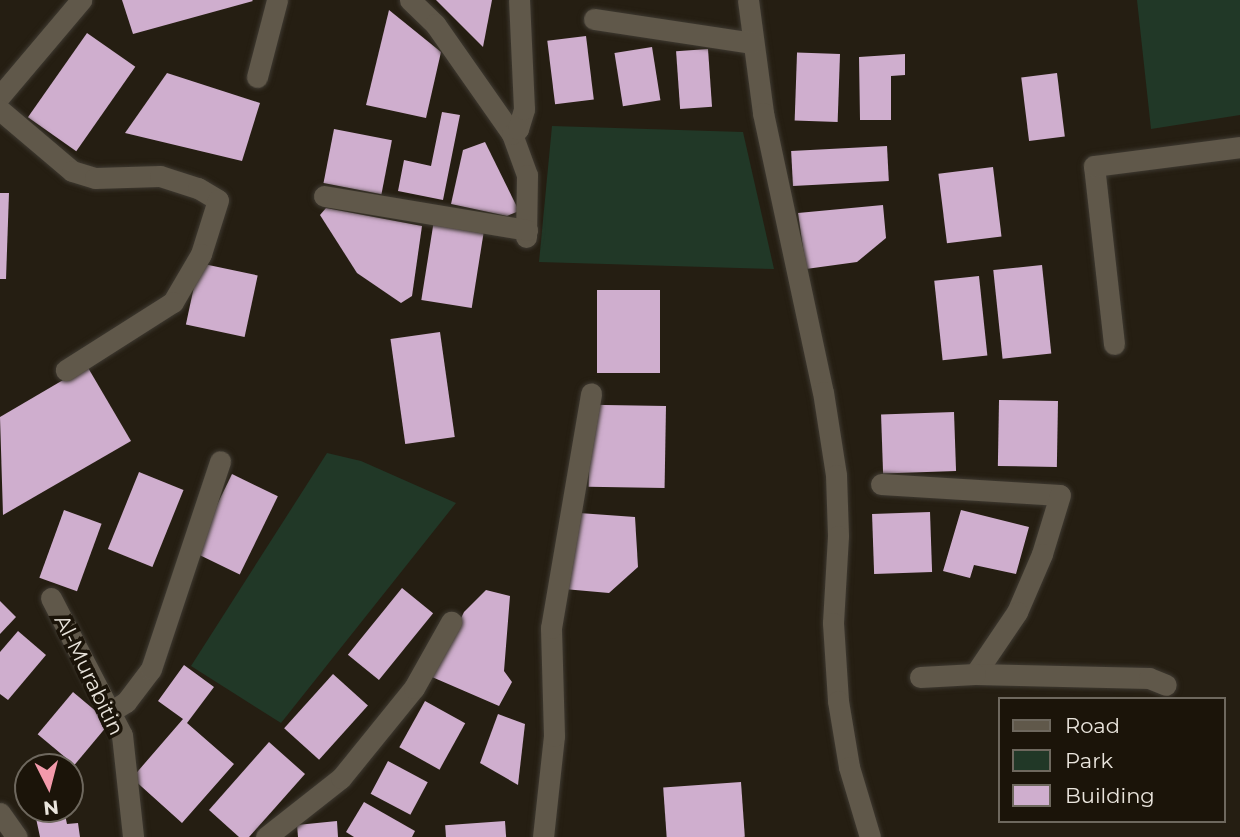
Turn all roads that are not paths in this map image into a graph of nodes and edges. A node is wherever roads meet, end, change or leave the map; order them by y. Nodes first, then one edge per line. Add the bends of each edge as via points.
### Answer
1 (80, 0) edge
2 (278, 0) edge
3 (410, 0) edge
4 (519, 0) edge
5 (748, 0) edge
6 (594, 19) dead end
7 (752, 43) junction
8 (257, 77) dead end
9 (0, 96) edge
10 (0, 110) edge
11 (512, 134) junction
12 (1240, 147) edge
13 (324, 196) dead end
14 (1114, 344) dead end
15 (66, 370) dead end
16 (591, 393) dead end
17 (220, 461) dead end
18 (881, 484) dead end
19 (51, 598) dead end
20 (451, 622) dead end
21 (975, 674) junction
22 (920, 677) dead end
23 (1166, 685) dead end
24 (110, 712) junction
25 (0, 813) edge
26 (17, 837) edge
27 (133, 837) edge
28 (267, 837) edge
29 (543, 837) edge
30 (870, 837) edge

1 - 9 street
2 - 8 street
3 - 11 street via 435,24
4 - 11 street via 524,109 519,129
5 - 7 street
6 - 7 street
7 - 30 street via 836,475 838,536 832,623 838,701 849,767
10 - 15 street via 72,171 95,178 160,176 198,188 218,201 201,254 173,302
11 - 13 street via 527,175 526,233
12 - 14 street via 1094,166
16 - 29 street via 551,628 554,736
17 - 24 street via 151,670 127,702
18 - 21 street via 1060,495 1017,612
19 - 24 street, Al-Murabitin
20 - 28 street via 414,688 341,778
21 - 22 street
21 - 23 street via 1149,678
24 - 27 street, Al-Murabitin via 122,734
25 - 26 street

